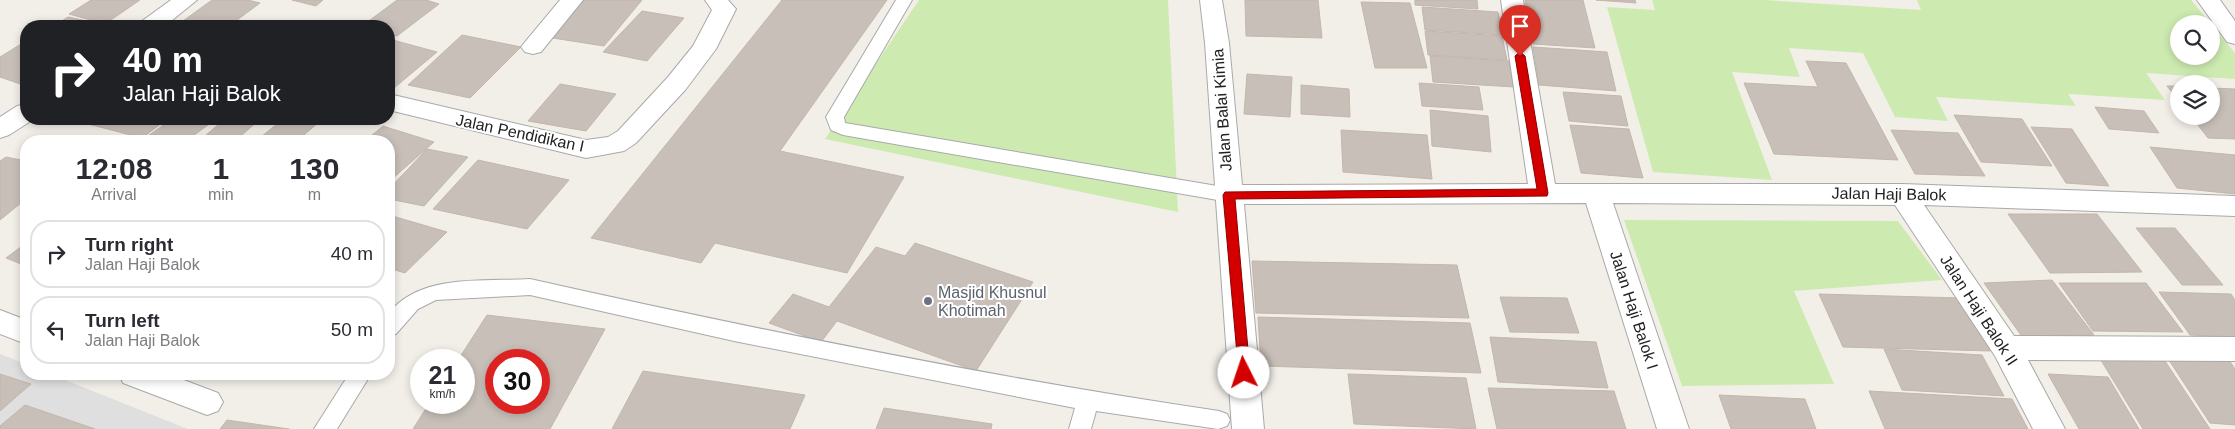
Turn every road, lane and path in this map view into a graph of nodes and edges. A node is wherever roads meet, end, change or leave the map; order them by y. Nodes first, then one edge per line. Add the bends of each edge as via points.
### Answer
1 (186, 0) edge
2 (572, 0) edge
3 (716, 0) edge
4 (904, 0) edge
5 (1212, 0) edge
6 (1512, 0) edge
7 (2208, 0) edge
8 (158, 20) edge
9 (2235, 37) edge
10 (533, 47) dead end
11 (395, 103) edge
12 (20, 116) edge
13 (0, 129) edge
14 (1596, 192) junction
15 (1543, 193) junction
16 (1902, 194) junction
17 (1229, 195) junction
18 (2226, 205) edge
19 (2235, 227) edge
20 (395, 318) edge
21 (0, 322) edge
22 (20, 330) edge
23 (2006, 348) junction
24 (2235, 349) edge
25 (149, 380) edge
26 (356, 380) edge
27 (1088, 400) junction
28 (206, 402) dead end
29 (1219, 420) dead end
30 (325, 429) edge
31 (1080, 429) edge
32 (1248, 429) edge
33 (1673, 429) edge
34 (2050, 429) edge

1 - 8 street
2 - 10 street
3 - 11 street, Jalan Pendidikan I via 724,9 704,49 654,110 615,145 586,148 552,142
4 - 17 lane via 835,117 837,126
5 - 17 street, Jalan Balai Kimia
6 - 15 street
7 - 9 street
12 - 13 street
14 - 15 street, Jalan Haji Balok
14 - 16 street, Jalan Haji Balok
14 - 33 street, Jalan Haji Balok I
15 - 17 street, Jalan Haji Balok
16 - 18 street, Jalan Haji Balok
16 - 23 street, Jalan Haji Balok II
17 - 32 street, Jalan Balai Kimia
18 - 19 street
20 - 27 lane via 416,298 441,291 530,287 734,332
21 - 22 street
23 - 24 street
23 - 34 street, Jalan Haji Balok II
25 - 28 street
26 - 30 lane
27 - 29 lane
27 - 31 lane

